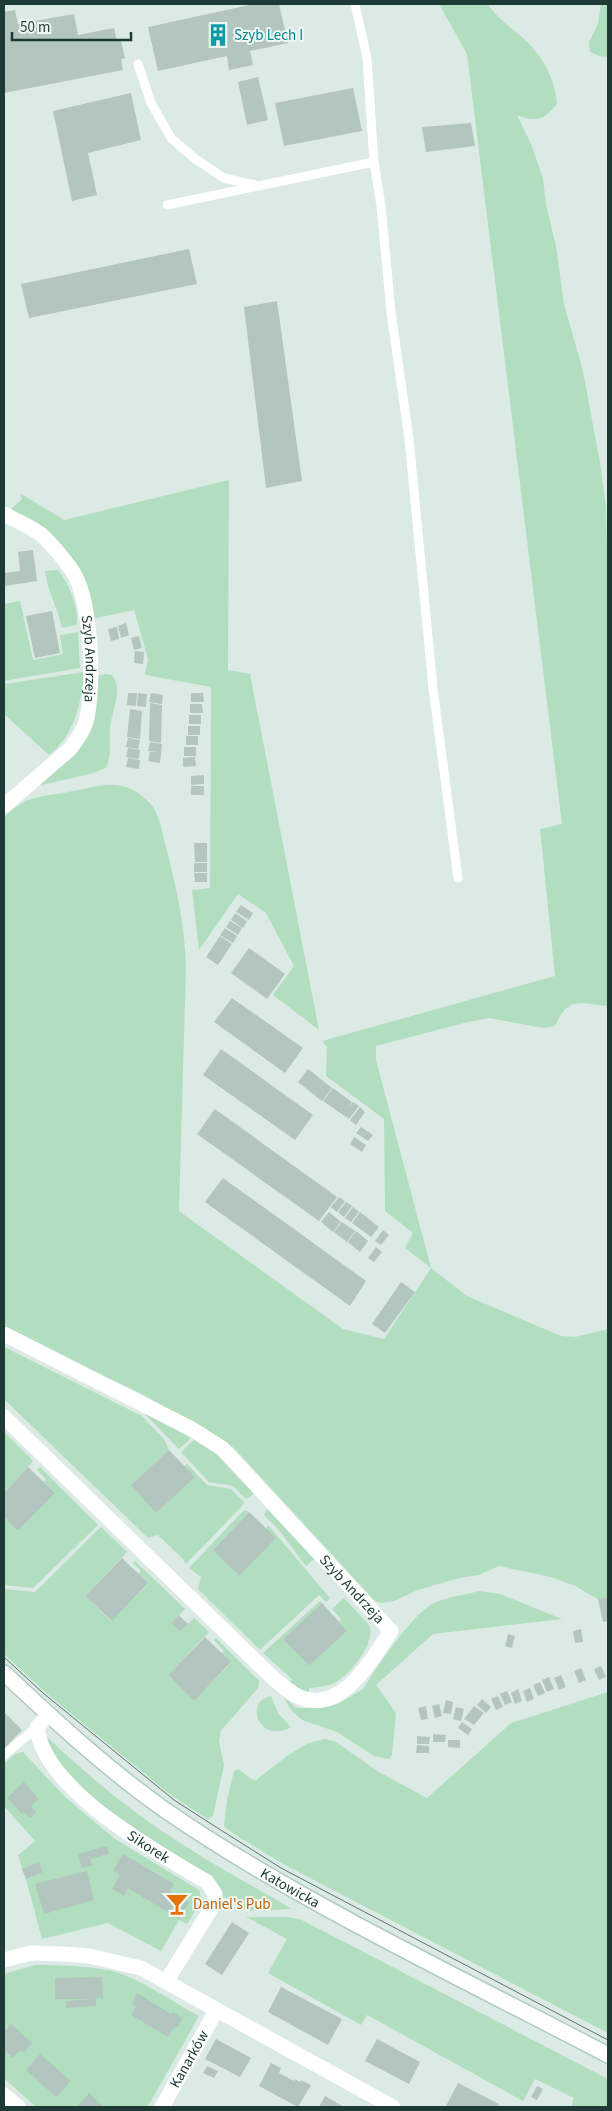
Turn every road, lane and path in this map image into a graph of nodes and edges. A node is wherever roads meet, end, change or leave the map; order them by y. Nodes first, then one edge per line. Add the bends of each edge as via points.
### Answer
1 (356, 4) edge
2 (138, 64) dead end
3 (374, 162) junction
4 (261, 186) junction
5 (167, 205) dead end
6 (4, 514) edge
7 (4, 806) edge
8 (458, 878) dead end
9 (4, 1334) edge
10 (4, 1417) edge
11 (4, 1673) edge
12 (48, 1715) junction
13 (37, 1727) junction
14 (4, 1755) edge
15 (4, 1960) edge
16 (166, 1982) junction
17 (216, 2011) junction
18 (608, 2055) edge
19 (4, 2095) edge
20 (18, 2107) edge
21 (162, 2107) edge
22 (394, 2107) edge

1 - 3 lane via 367,58
2 - 4 lane via 151,103 171,138 224,178
3 - 4 lane
3 - 8 lane via 409,439 433,688
4 - 5 lane
6 - 7 street, Szyb Andrzeja via 43,536 73,570 87,610 90,667 88,711 78,737 70,749
9 - 10 street, Szyb Andrzeja via 192,1429 222,1448 391,1631 348,1688 320,1700 298,1697 274,1678
11 - 12 street, Katowicka
12 - 13 street
12 - 18 street, Katowicka via 150,1799 274,1880
13 - 14 lane
13 - 16 street, Sikorek via 45,1752 76,1793 124,1832 212,1888 214,1902
15 - 16 street via 31,1954 89,1956 141,1968
16 - 17 street
17 - 21 street, Kanarków
17 - 22 street
19 - 20 street

